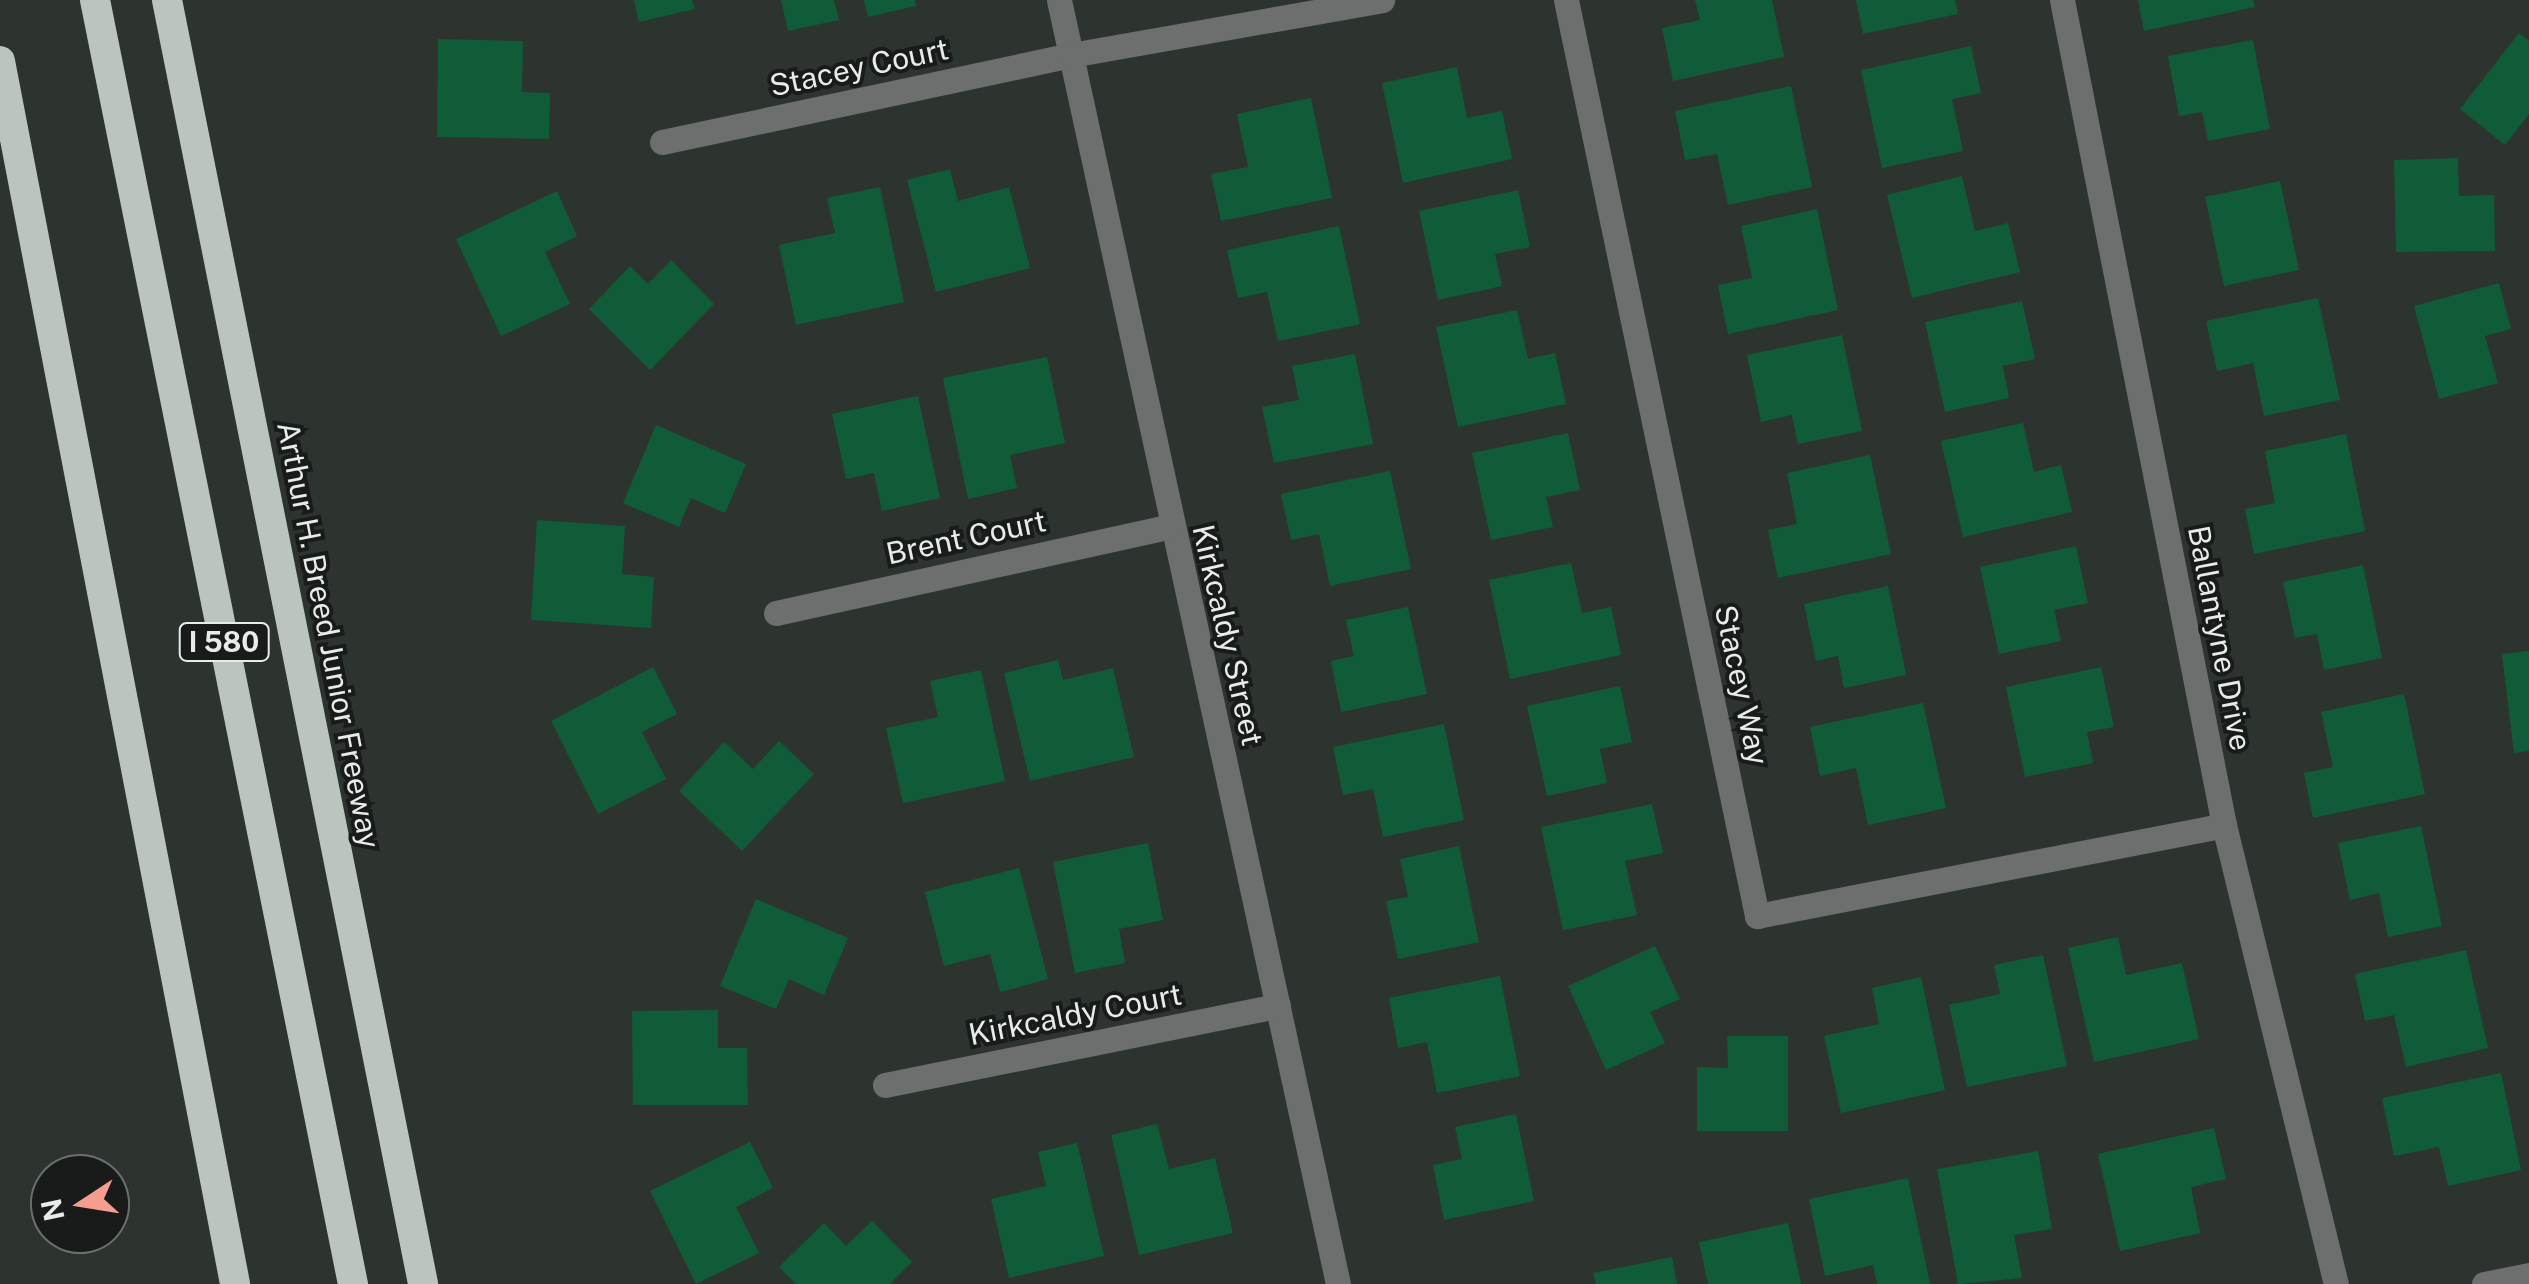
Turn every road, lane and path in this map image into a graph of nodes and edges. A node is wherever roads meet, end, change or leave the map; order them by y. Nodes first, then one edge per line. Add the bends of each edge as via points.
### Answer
1 (95, 0) edge
2 (167, 0) edge
3 (1059, 0) edge
4 (1382, 0) edge
5 (1566, 0) edge
6 (2062, 0) edge
7 (1070, 55) junction
8 (0, 60) edge
9 (662, 142) dead end
10 (1171, 526) junction
11 (776, 612) dead end
12 (2224, 825) junction
13 (1278, 1006) junction
14 (886, 1085) dead end
15 (2529, 1275) edge
16 (235, 1284) edge
17 (353, 1284) edge
18 (423, 1284) edge
19 (1338, 1284) edge
20 (2336, 1284) edge
21 (2484, 1284) edge

1 - 17 highway, I 580
2 - 18 highway, Arthur H. Breed Junior Freeway / I 580
3 - 7 street, Kirkcaldy Street
4 - 7 street
5 - 12 street, Stacey Way via 1757,916
6 - 12 street, Ballantyne Drive
7 - 9 street, Stacey Court
7 - 10 street, Kirkcaldy Street
8 - 16 highway
10 - 11 street, Brent Court
10 - 13 street, Kirkcaldy Street
12 - 20 street, Ballantyne Drive
13 - 14 street, Kirkcaldy Court
13 - 19 street, Kirkcaldy Street
15 - 21 street

